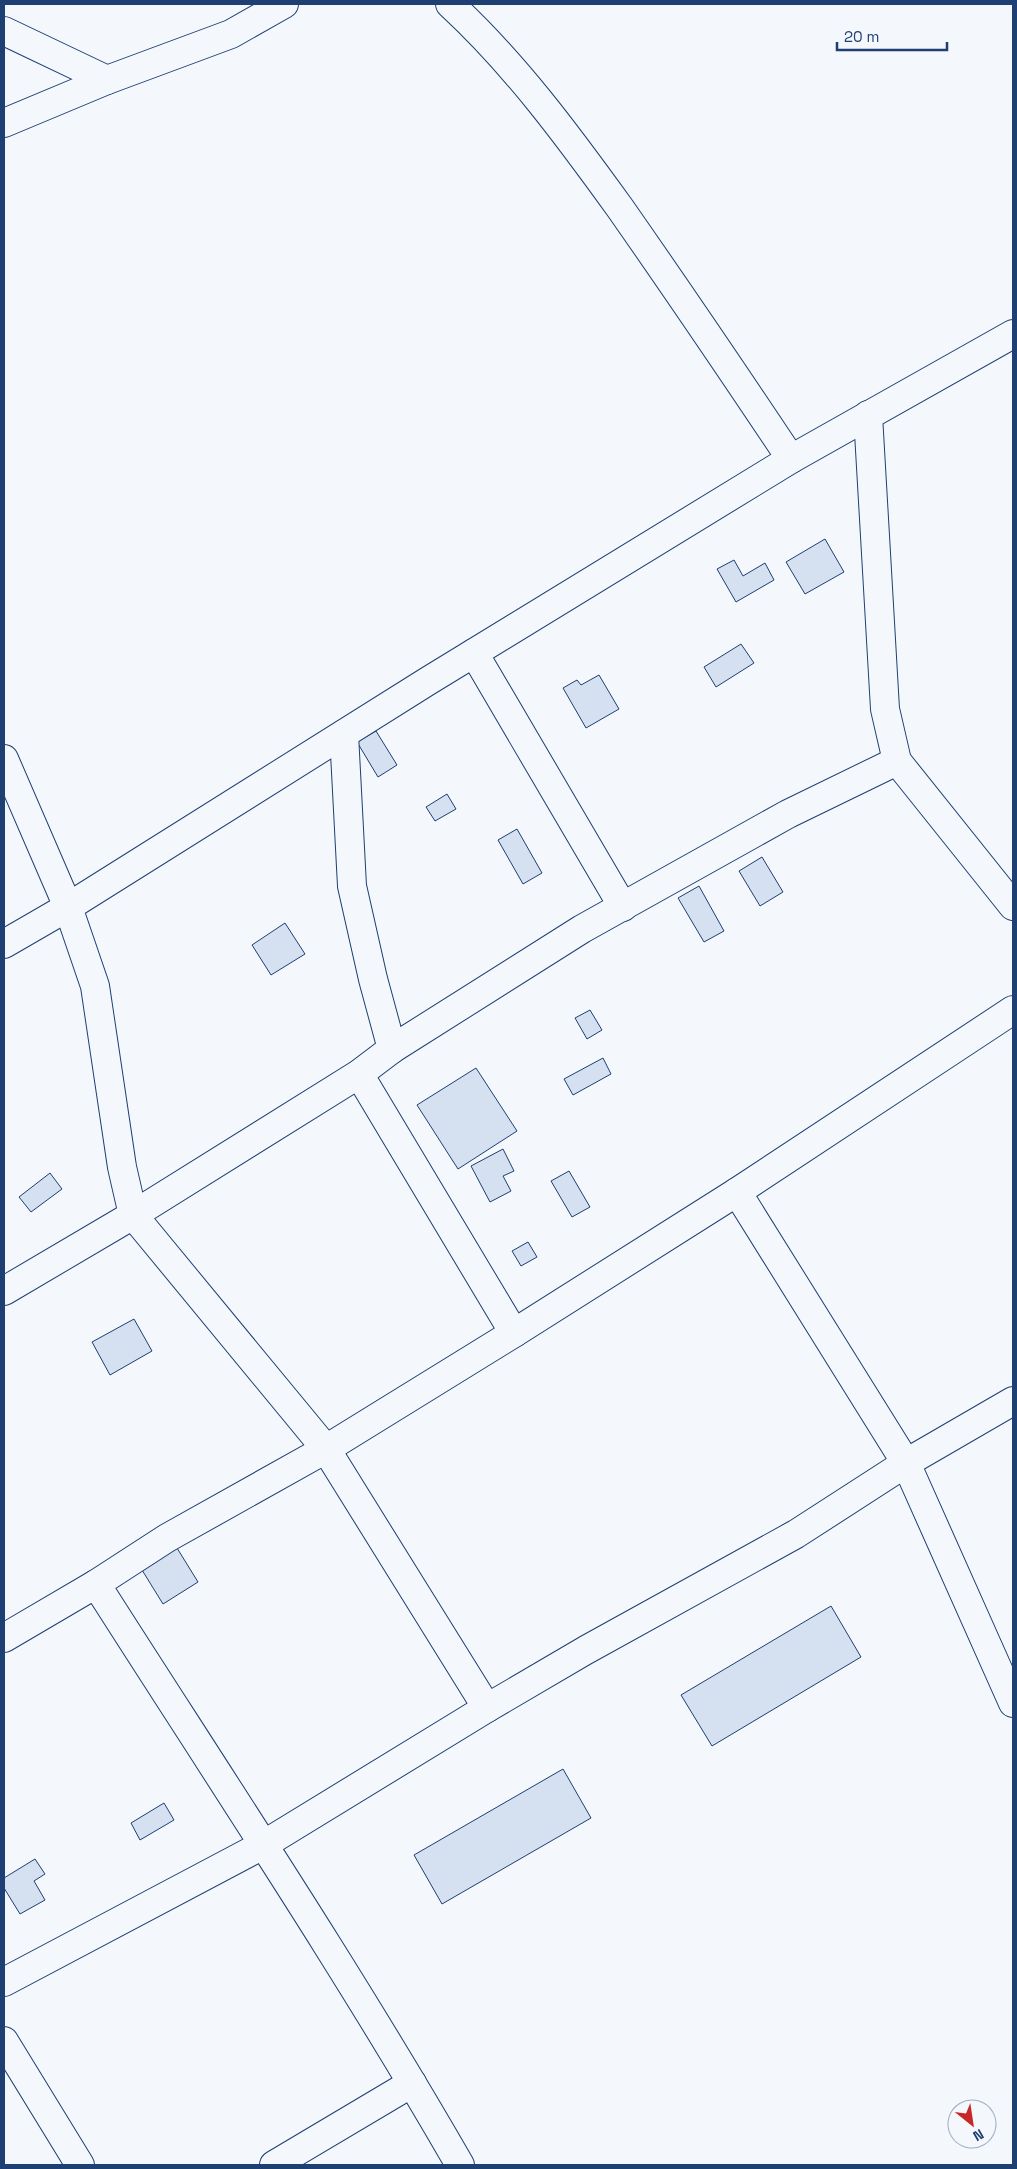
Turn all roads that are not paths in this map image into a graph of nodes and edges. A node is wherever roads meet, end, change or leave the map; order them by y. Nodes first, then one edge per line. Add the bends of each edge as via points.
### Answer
1 (284, 4) edge
2 (450, 4) edge
3 (4, 31) edge
4 (107, 80) junction
5 (4, 124) edge
6 (1013, 334) edge
7 (868, 415) junction
8 (791, 459) junction
9 (474, 653) junction
10 (344, 734) junction
11 (4, 759) edge
12 (896, 761) junction
13 (1013, 906) edge
14 (68, 907) junction
15 (623, 907) junction
16 (4, 944) edge
17 (1013, 1010) edge
18 (392, 1049) junction
19 (359, 1074) junction
20 (737, 1192) junction
21 (133, 1215) junction
22 (4, 1290) edge
23 (514, 1333) junction
24 (1013, 1401) edge
25 (326, 1449) junction
26 (906, 1463) junction
27 (96, 1584) junction
28 (4, 1638) edge
29 (1013, 1703) edge
30 (487, 1708) junction
31 (263, 1845) junction
32 (4, 1982) edge
33 (4, 2041) edge
34 (412, 2083) junction
35 (80, 2165) edge
36 (274, 2165) edge
37 (460, 2165) edge

1 - 4 street via 231,34
2 - 8 street via 475,27 567,134 682,296
3 - 4 street
4 - 5 street
6 - 7 street
7 - 8 street
7 - 12 street via 885,709
8 - 9 street
9 - 10 street
9 - 15 street
10 - 14 street
10 - 18 street via 352,886
11 - 14 street
12 - 13 street
12 - 15 street via 788,814
14 - 16 street
14 - 21 street via 95,986 122,1167
15 - 18 street
17 - 20 street
18 - 19 street
19 - 21 street
19 - 23 street
20 - 23 street
20 - 26 street
21 - 22 street
21 - 25 street
23 - 25 street
24 - 26 street
25 - 27 street via 167,1538
25 - 30 street
26 - 29 street
26 - 30 street via 796,1534
27 - 28 street
27 - 31 street
30 - 31 street
31 - 32 street
31 - 34 street
33 - 35 street
34 - 36 street
34 - 37 street

